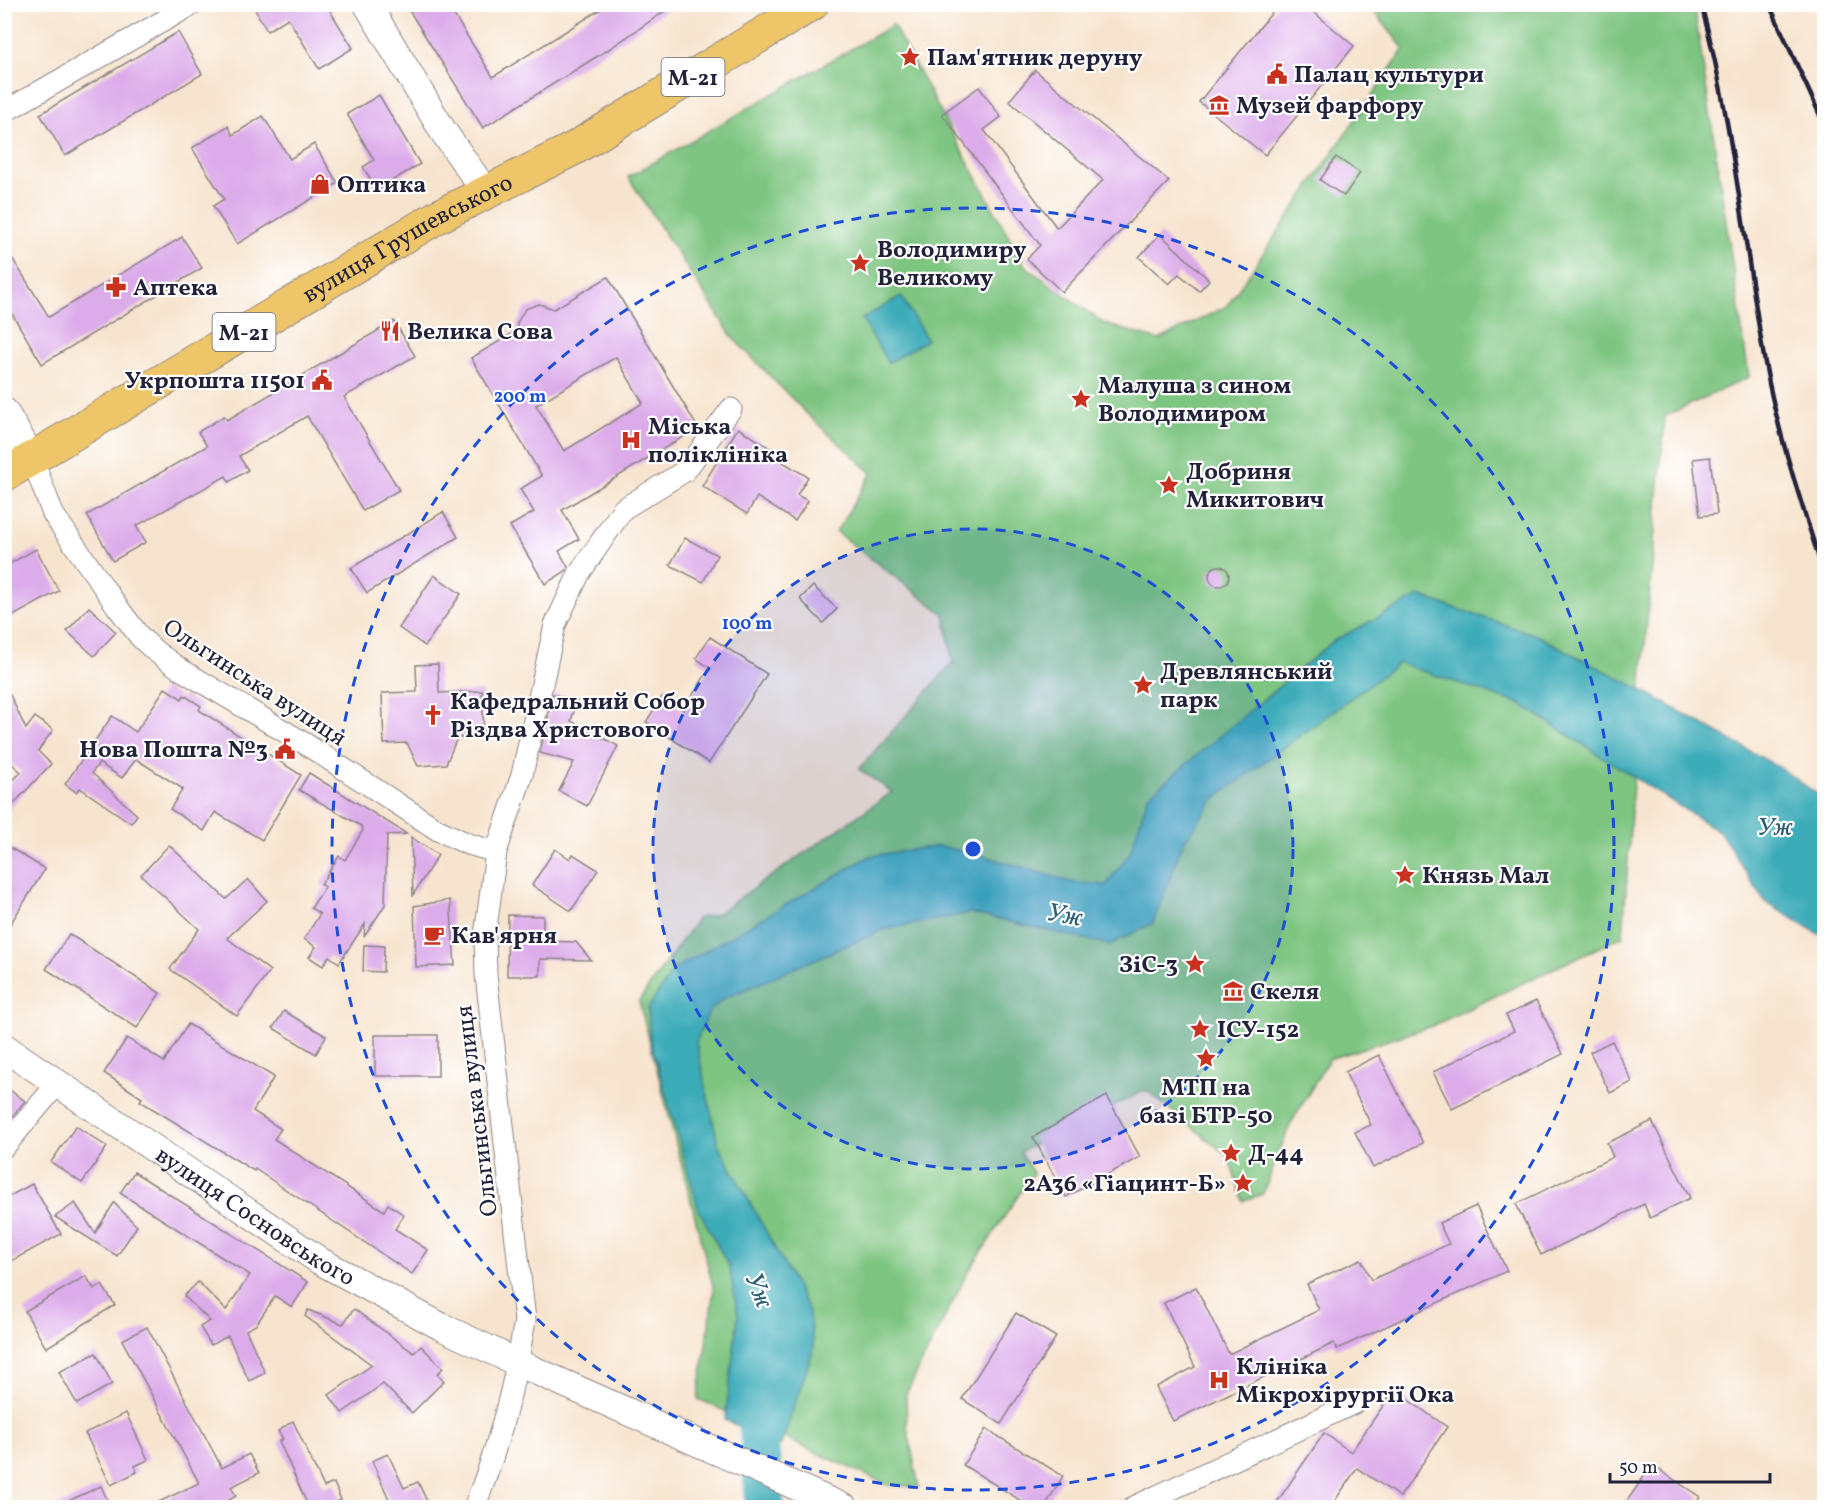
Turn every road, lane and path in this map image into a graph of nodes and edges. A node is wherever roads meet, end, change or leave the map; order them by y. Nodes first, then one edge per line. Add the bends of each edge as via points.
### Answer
1 (193, 4) edge
2 (367, 4) edge
3 (812, 4) edge
4 (4, 111) edge
5 (487, 194) junction
6 (731, 409) dead end
7 (4, 411) edge
8 (32, 458) junction
9 (4, 475) edge
10 (496, 852) junction
11 (4, 1047) edge
12 (58, 1083) junction
13 (4, 1147) edge
14 (518, 1363) junction
15 (1354, 1403) dead end
16 (474, 1508) edge
17 (845, 1508) edge
18 (1132, 1508) edge

1 - 4 street
2 - 5 street via 443,131
3 - 5 highway, вулиця Грушевського / М-21 via 573,149
5 - 8 highway, вулиця Грушевського / М-21 via 439,216
6 - 10 street, Ольгинська вулиця via 685,471 623,509 579,574 555,625 522,775
7 - 8 street
8 - 9 highway, вулиця Грушевського / М-21
8 - 10 street, Ольгинська вулиця via 53,514 122,613 155,651 438,830
10 - 14 street, Ольгинська вулиця via 485,936 486,975 525,1320
11 - 12 street, вулиця Сосновського
12 - 13 street
12 - 14 street, вулиця Сосновського via 320,1262
14 - 16 street, Ольгинська вулиця via 489,1471
14 - 17 street, вулиця Сосновського
15 - 18 street

